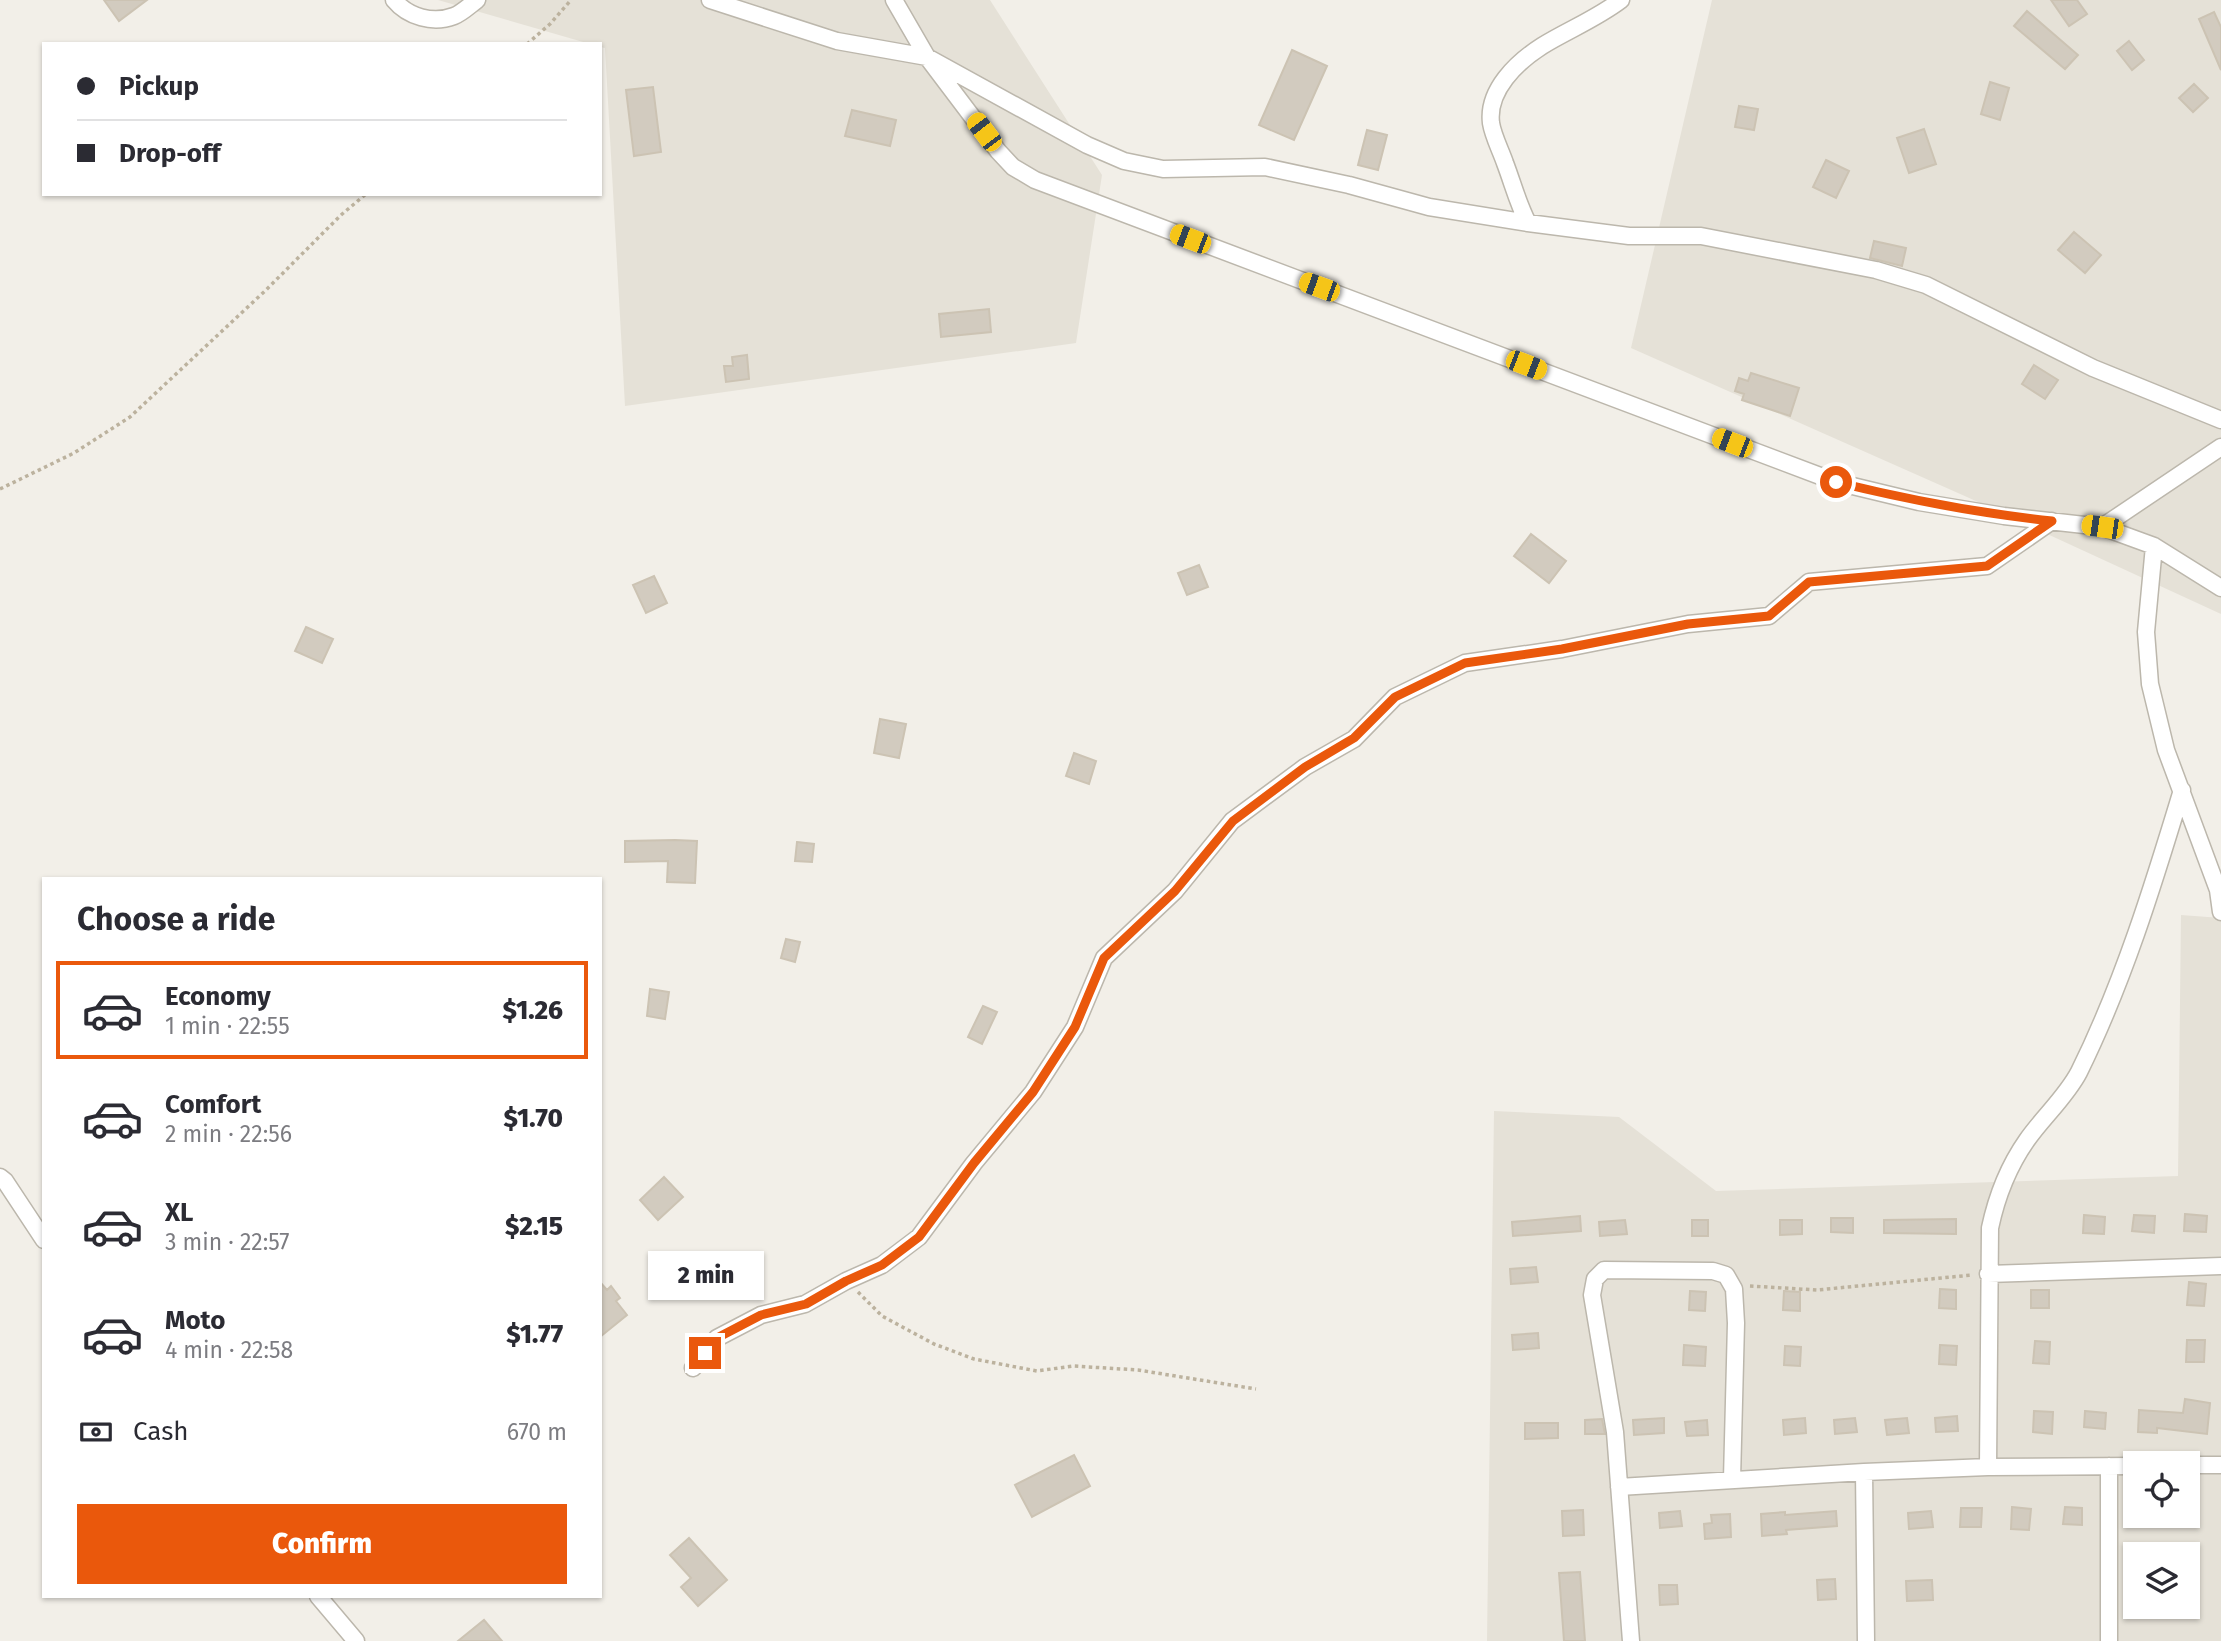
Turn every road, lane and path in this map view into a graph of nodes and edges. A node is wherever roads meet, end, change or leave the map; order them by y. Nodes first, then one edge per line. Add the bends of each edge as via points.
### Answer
1 (394, 0) edge
2 (477, 0) edge
3 (571, 0) edge
4 (710, 0) edge
5 (894, 0) edge
6 (1621, 0) edge
7 (529, 42) edge
8 (927, 57) junction
9 (364, 196) edge
10 (1528, 223) junction
11 (2221, 420) edge
12 (2221, 447) edge
13 (0, 489) edge
14 (2052, 521) junction
15 (2102, 527) junction
16 (2154, 546) junction
17 (2221, 588) edge
18 (2182, 790) junction
19 (2221, 912) edge
20 (0, 1177) edge
21 (42, 1237) edge
22 (2221, 1266) edge
23 (1988, 1275) junction
24 (846, 1281) junction
25 (1734, 1289) junction
26 (693, 1368) dead end
27 (1256, 1390) dead end
28 (2200, 1465) edge
29 (2221, 1465) edge
30 (2109, 1466) junction
31 (2123, 1466) edge
32 (1988, 1467) junction
33 (1864, 1472) junction
34 (1732, 1479) junction
35 (1619, 1487) junction
36 (320, 1598) edge
37 (356, 1641) edge
38 (1632, 1641) edge
39 (1866, 1641) edge
40 (2109, 1641) edge

1 - 2 street via 411,14 438,20 456,15
3 - 7 path
4 - 8 street via 837,41
5 - 8 street
6 - 10 street via 1523,58 1505,78 1492,106 1491,123
8 - 10 street via 1124,161 1163,169 1265,167 1429,207
8 - 14 street via 998,151 1035,180 1836,482 1919,502
9 - 13 path via 130,417 74,453
10 - 11 street via 1629,236 1700,236 1876,270 1926,285 2093,368
12 - 15 street
14 - 15 street
14 - 24 street via 1987,566 1809,582 1769,616 1688,624 1465,663 1395,697 1354,738 1305,767 1233,821 1175,891 1104,958 1075,1027 1033,1092 919,1237 882,1265
15 - 16 street
16 - 17 street
16 - 18 street via 2146,632 2150,684 2166,750
18 - 19 street
18 - 23 street via 2097,1034 2077,1076 2009,1169 1997,1199 1990,1228
20 - 21 street
22 - 23 street
23 - 25 path via 1816,1290 1761,1285
23 - 32 street
24 - 26 street via 806,1304 761,1315 717,1338
24 - 27 path via 882,1316 974,1359 1038,1371 1073,1366 1138,1370
25 - 34 street
25 - 35 street via 1726,1275 1713,1271 1604,1270 1595,1279 1592,1295 1615,1432
28 - 29 street
30 - 31 street
30 - 32 street
30 - 40 street
32 - 33 street
33 - 34 street
33 - 39 street
34 - 35 street
35 - 38 street
36 - 37 street

